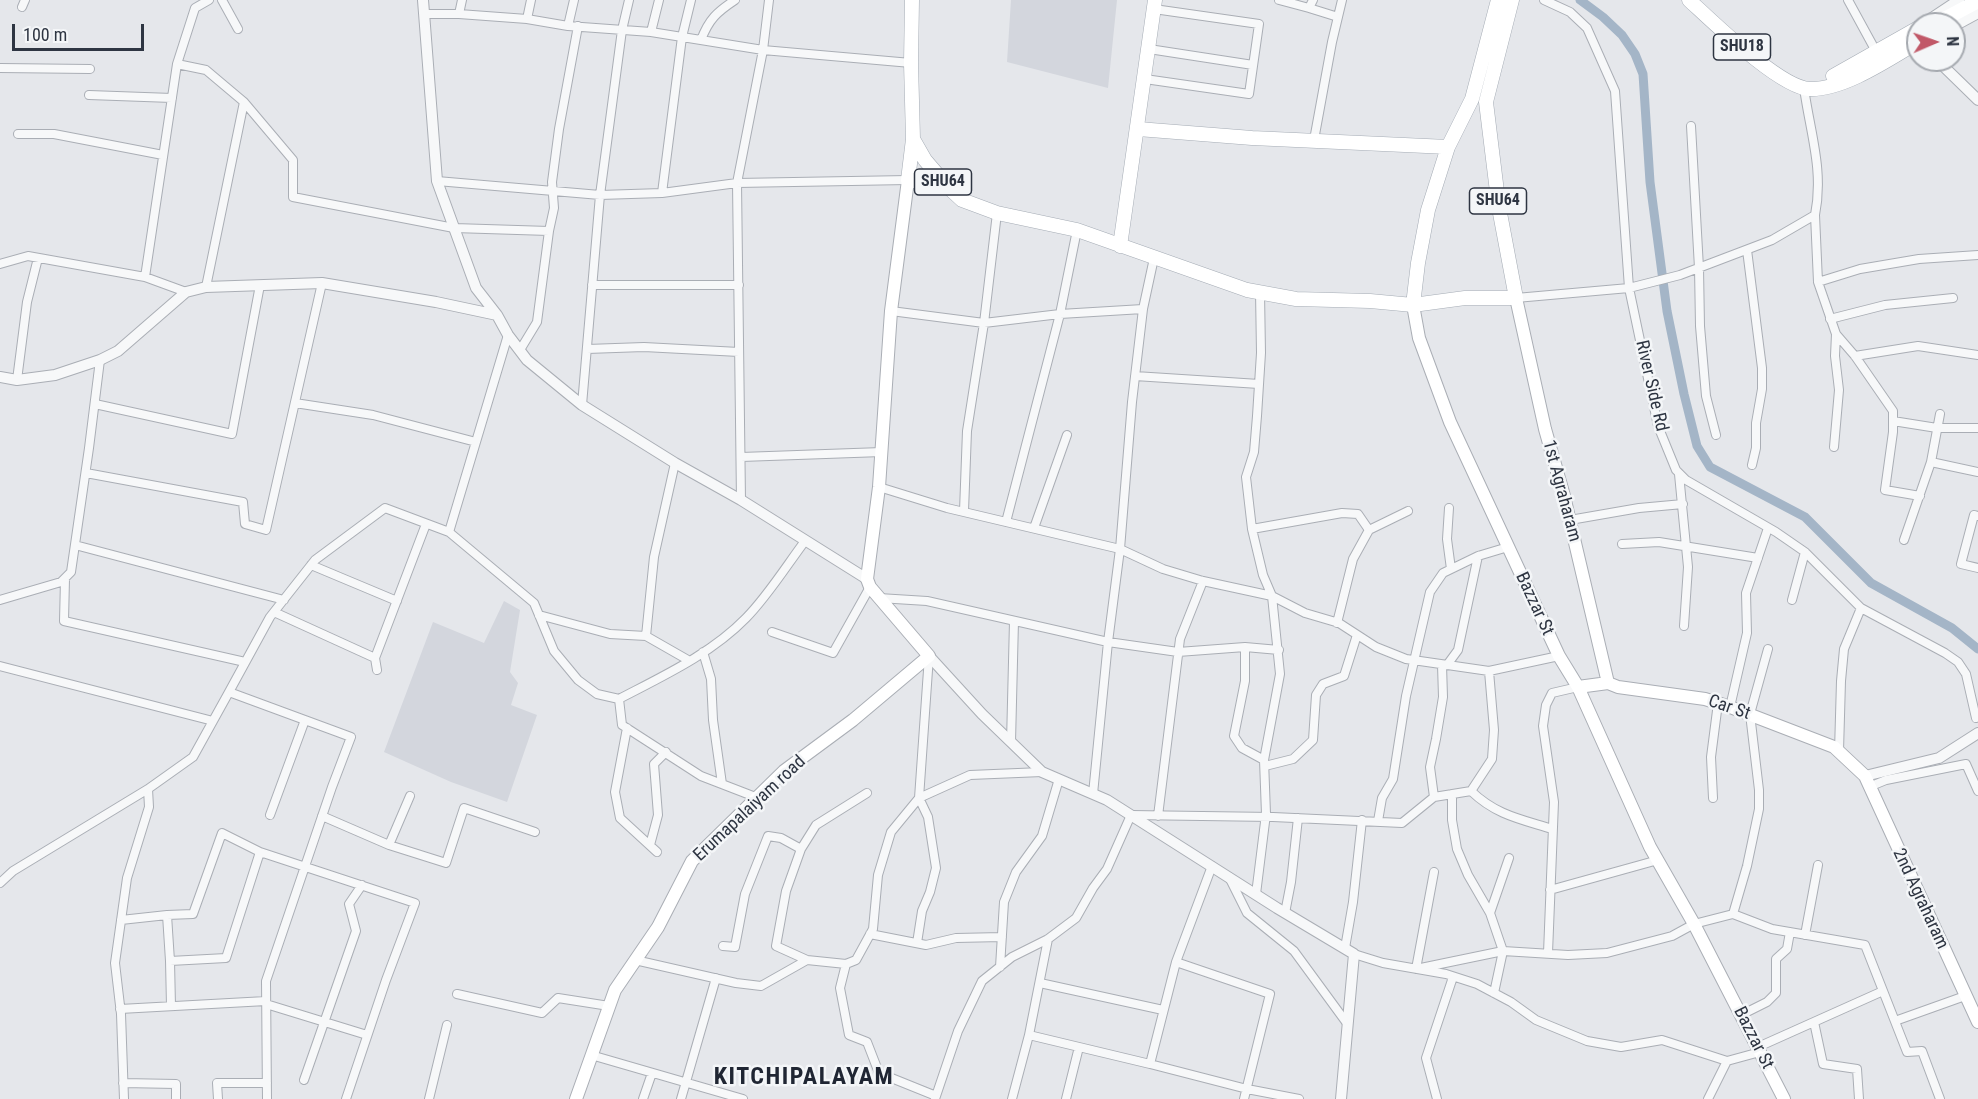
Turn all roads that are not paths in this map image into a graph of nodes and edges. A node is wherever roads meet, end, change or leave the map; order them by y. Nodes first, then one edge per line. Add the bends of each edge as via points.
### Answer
1 (209, 0) edge
2 (222, 0) edge
3 (423, 0) edge
4 (462, 0) edge
5 (531, 0) edge
6 (574, 0) edge
7 (629, 0) edge
8 (659, 0) edge
9 (691, 0) edge
10 (735, 0) edge
11 (769, 0) edge
12 (912, 0) edge
13 (1278, 0) edge
14 (1342, 0) edge
15 (1497, 0) edge
16 (1512, 0) edge
17 (1544, 0) edge
18 (1848, 0) edge
19 (1959, 0) edge
20 (1691, 1) edge
21 (1978, 2) edge
22 (1155, 4) edge
23 (1311, 4) edge
24 (1941, 12) edge
25 (1958, 12) edge
26 (424, 14) junction
27 (459, 14) junction
28 (1338, 17) junction
29 (527, 19) junction
30 (573, 26) junction
31 (237, 29) dead end
32 (622, 30) junction
33 (651, 32) junction
34 (681, 37) junction
35 (701, 40) junction
36 (1906, 42) edge
37 (763, 50) junction
38 (1149, 50) junction
39 (1879, 58) junction
40 (911, 63) junction
41 (177, 64) junction
42 (1253, 65) junction
43 (0, 68) edge
44 (90, 69) dead end
45 (1949, 72) edge
46 (1145, 79) junction
47 (1802, 88) junction
48 (89, 95) dead end
49 (172, 98) junction
50 (1472, 99) junction
51 (1978, 100) edge
52 (244, 102) junction
53 (1486, 102) junction
54 (1691, 126) dead end
55 (1138, 129) junction
56 (18, 134) dead end
57 (913, 139) junction
58 (1314, 140) junction
59 (1448, 147) junction
60 (164, 155) junction
61 (908, 180) junction
62 (437, 181) junction
63 (737, 183) junction
64 (949, 188) junction
65 (553, 191) junction
66 (662, 193) junction
67 (600, 195) junction
68 (997, 213) junction
69 (1815, 215) junction
70 (454, 228) junction
71 (1077, 230) junction
72 (549, 231) junction
73 (1120, 246) junction
74 (1747, 250) junction
75 (1978, 255) edge
76 (38, 258) junction
77 (1154, 258) junction
78 (0, 264) edge
79 (1699, 268) junction
80 (145, 277) junction
81 (1818, 282) junction
82 (322, 283) junction
83 (260, 285) junction
84 (592, 285) junction
85 (739, 285) junction
86 (206, 287) junction
87 (1629, 288) junction
88 (186, 292) junction
89 (1260, 292) junction
90 (1516, 298) junction
91 (1953, 298) dead end
92 (1413, 305) junction
93 (1143, 309) junction
94 (891, 311) junction
95 (1060, 314) junction
96 (497, 315) junction
97 (1830, 319) junction
98 (984, 323) junction
99 (1836, 334) junction
100 (508, 335) junction
101 (587, 349) junction
102 (520, 350) junction
103 (739, 352) junction
104 (1978, 354) edge
105 (1854, 356) junction
106 (100, 360) junction
107 (1135, 376) junction
108 (0, 377) edge
109 (17, 380) junction
110 (1259, 384) junction
111 (295, 403) junction
112 (95, 404) junction
113 (582, 405) junction
114 (1940, 414) dead end
115 (1893, 421) junction
116 (1937, 428) junction
117 (1978, 428) edge
118 (1068, 435) dead end
119 (1716, 435) dead end
120 (476, 442) junction
121 (1834, 447) dead end
122 (882, 452) junction
123 (741, 457) junction
124 (1931, 462) junction
125 (675, 463) junction
126 (1752, 465) dead end
127 (1978, 472) edge
128 (86, 473) junction
129 (1679, 474) junction
130 (879, 487) junction
131 (1920, 496) junction
132 (741, 500) junction
133 (1683, 504) junction
134 (1449, 508) dead end
135 (964, 511) junction
136 (1408, 511) dead end
137 (1978, 516) edge
138 (1570, 520) junction
139 (1006, 522) junction
140 (426, 524) junction
141 (1034, 528) junction
142 (1768, 528) junction
143 (1252, 529) junction
144 (1368, 530) junction
145 (449, 532) junction
146 (1904, 540) dead end
147 (806, 541) junction
148 (1622, 544) dead end
149 (75, 545) junction
150 (1686, 545) junction
151 (1508, 547) junction
152 (1120, 549) junction
153 (1805, 552) junction
154 (1478, 556) junction
155 (1758, 558) junction
156 (311, 565) junction
157 (1978, 568) edge
158 (1451, 569) junction
159 (65, 579) junction
160 (1203, 581) junction
161 (868, 583) junction
162 (1272, 596) junction
163 (879, 598) junction
164 (0, 600) edge
165 (284, 600) junction
166 (1792, 600) dead end
167 (397, 601) junction
168 (1861, 608) junction
169 (274, 612) junction
170 (539, 615) junction
171 (1014, 621) junction
172 (1337, 623) junction
173 (1684, 626) dead end
174 (772, 632) dead end
175 (1357, 634) junction
176 (646, 636) junction
177 (1108, 642) junction
178 (1245, 646) junction
179 (1768, 649) dead end
180 (1279, 650) junction
181 (703, 652) junction
182 (1178, 652) junction
183 (930, 656) junction
184 (1558, 656) junction
185 (375, 658) junction
186 (688, 660) junction
187 (1416, 661) junction
188 (245, 662) junction
189 (1444, 665) junction
190 (0, 666) edge
191 (377, 670) dead end
192 (1489, 671) junction
193 (1608, 683) junction
194 (1578, 687) junction
195 (229, 692) junction
196 (619, 699) junction
197 (1724, 705) junction
198 (1750, 714) junction
199 (1976, 718) dead end
200 (305, 720) junction
201 (213, 721) junction
202 (627, 729) junction
203 (1978, 733) edge
204 (1011, 742) junction
205 (1839, 751) junction
206 (666, 752) junction
207 (1265, 763) junction
208 (1042, 772) junction
209 (1059, 779) junction
210 (1867, 781) junction
211 (722, 784) junction
212 (148, 789) junction
213 (1471, 791) junction
214 (1978, 791) edge
215 (867, 793) dead end
216 (1093, 794) junction
217 (1452, 794) junction
218 (410, 796) dead end
219 (1434, 797) junction
220 (758, 798) junction
221 (919, 798) junction
222 (1713, 798) dead end
223 (270, 815) dead end
224 (1131, 815) junction
225 (322, 816) junction
226 (1158, 816) junction
227 (1266, 817) junction
228 (1298, 818) junction
229 (1362, 820) junction
230 (1378, 821) junction
231 (1552, 829) junction
232 (535, 832) dead end
233 (389, 845) junction
234 (650, 845) junction
235 (801, 849) junction
236 (260, 852) junction
237 (657, 852) dead end
238 (1509, 858) dead end
239 (1658, 860) junction
240 (1818, 865) dead end
241 (305, 866) junction
242 (1212, 866) junction
243 (1434, 872) dead end
244 (1229, 877) junction
245 (0, 883) edge
246 (362, 885) junction
247 (1550, 890) junction
248 (1256, 894) junction
249 (1285, 913) junction
250 (1490, 913) junction
251 (1733, 914) junction
252 (167, 915) junction
253 (121, 920) junction
254 (1694, 924) junction
255 (1790, 932) junction
256 (870, 934) junction
257 (1805, 935) junction
258 (1002, 937) junction
259 (1048, 939) junction
260 (917, 943) junction
261 (723, 946) dead end
262 (1349, 951) junction
263 (1503, 951) junction
264 (1548, 953) junction
265 (635, 960) junction
266 (807, 960) junction
267 (170, 961) junction
268 (1176, 962) junction
269 (846, 964) junction
270 (1000, 967) junction
271 (1416, 969) junction
272 (1453, 977) junction
273 (716, 978) junction
274 (1040, 983) junction
275 (1883, 991) junction
276 (1494, 993) junction
277 (457, 994) dead end
278 (1965, 996) junction
279 (266, 1002) junction
280 (171, 1006) junction
281 (609, 1006) junction
282 (120, 1009) junction
283 (1163, 1010) junction
284 (1741, 1015) junction
285 (324, 1021) junction
286 (1346, 1022) junction
287 (1815, 1022) junction
288 (1895, 1022) junction
289 (1978, 1022) edge
290 (447, 1025) dead end
291 (367, 1035) junction
292 (1029, 1035) junction
293 (1079, 1047) junction
294 (1759, 1049) junction
295 (591, 1055) junction
296 (1727, 1061) junction
297 (1150, 1064) junction
298 (652, 1073) junction
299 (304, 1080) dead end
300 (686, 1082) junction
301 (123, 1083) junction
302 (267, 1083) junction
303 (1246, 1089) junction
304 (936, 1098) edge
305 (124, 1099) edge
306 (176, 1099) edge
307 (218, 1099) edge
308 (267, 1099) edge
309 (346, 1099) edge
310 (429, 1099) edge
311 (576, 1099) edge
312 (643, 1099) edge
313 (681, 1099) edge
314 (743, 1099) edge
315 (1012, 1099) edge
316 (1066, 1099) edge
317 (1244, 1099) edge
318 (1299, 1099) edge
319 (1341, 1099) edge
320 (1437, 1099) edge
321 (1708, 1099) edge
322 (1784, 1099) edge
323 (1859, 1099) edge
324 (1940, 1099) edge

1 - 41 street via 195,8
2 - 31 street
3 - 26 street
4 - 27 street
5 - 29 street
6 - 30 street
7 - 32 street
8 - 33 street
9 - 34 street
10 - 35 street via 707,23
11 - 37 street
12 - 40 main road
13 - 23 street
14 - 28 street
15 - 50 main road, Bazzar St
16 - 53 main road
17 - 87 street, River Side Rd via 1570,12 1587,28 1615,91
18 - 39 street
19 - 24 street
20 - 47 main road, SHU18 via 1769,69
21 - 25 main road
22 - 38 main road
22 - 42 street via 1259,24
23 - 28 street
26 - 27 street
26 - 62 street
27 - 29 street
28 - 58 street
29 - 30 street
30 - 32 street
30 - 65 street
32 - 33 street
32 - 67 street
33 - 34 street
34 - 35 street
34 - 66 street
35 - 37 street
36 - 39 main road
37 - 40 street
37 - 63 street
38 - 42 street
38 - 46 main road
39 - 47 main road
40 - 57 main road
41 - 49 street
41 - 52 street via 207,70
42 - 46 street via 1249,94
43 - 44 street
45 - 51 street
46 - 55 main road
47 - 69 street via 1817,153 1819,196
48 - 49 street
49 - 60 street
50 - 53 main road
50 - 59 main road, Bazzar St
52 - 70 street via 293,160 293,197
52 - 86 street
53 - 90 main road, SHU64 via 1499,208
54 - 79 street
55 - 58 main road
55 - 73 main road
56 - 60 street via 54,135
57 - 61 main road
57 - 64 main road, SHU64
58 - 59 main road
59 - 92 main road, Bazzar St via 1428,210
60 - 80 street
61 - 63 street
61 - 64 main road
61 - 94 main road
62 - 65 street
62 - 70 street
63 - 66 street
63 - 85 street
64 - 68 main road, SHU64 via 962,200
65 - 67 street
65 - 72 street
66 - 67 street
67 - 84 street
68 - 71 main road, SHU64
68 - 98 street
69 - 74 street
69 - 81 street
70 - 72 street
70 - 96 street via 476,288
71 - 73 main road, SHU64
71 - 95 street
72 - 102 street via 537,322
73 - 77 main road, SHU64
74 - 79 street
74 - 126 street via 1762,368
75 - 81 street via 1919,258
76 - 78 street via 28,256
76 - 80 street
76 - 109 street via 27,302
77 - 89 main road, SHU64
77 - 93 street
79 - 87 street
79 - 119 street via 1706,396
80 - 88 street
81 - 97 street
82 - 83 street
82 - 96 street
82 - 111 street
83 - 86 street
83 - 112 street via 232,434
84 - 85 street
84 - 101 street
85 - 103 street
86 - 88 street
87 - 90 street
87 - 129 street, River Side Rd via 1658,426
88 - 106 street via 118,351
89 - 92 main road, SHU64
89 - 110 street
90 - 92 main road, SHU64 via 1465,298
90 - 138 main road, 1st Agraharam
91 - 97 street via 1885,305
92 - 151 main road, Bazzar St via 1419,338 1450,422
93 - 95 street
93 - 107 street
94 - 98 street
94 - 122 main road
95 - 98 street
95 - 139 street
96 - 100 street
97 - 99 street
98 - 135 street via 967,431
99 - 105 street
99 - 121 street via 1834,356 1839,390
100 - 102 street
100 - 120 street
101 - 103 street via 644,347
101 - 113 street
102 - 113 street
103 - 123 street
104 - 105 street via 1918,346
105 - 115 street via 1893,411
106 - 109 street via 55,375
106 - 112 street
107 - 110 street
107 - 152 street
108 - 109 street
110 - 143 street via 1254,452 1246,477
111 - 120 street via 373,416
111 - 128 street via 266,530 245,524 243,502
112 - 128 street
113 - 125 street
114 - 116 street
115 - 116 street
115 - 131 street via 1885,490
116 - 117 street
116 - 124 street
118 - 141 street
120 - 145 street
122 - 123 street
122 - 130 main road
123 - 132 street
124 - 127 street
124 - 131 street
125 - 132 street
125 - 176 street via 654,557
128 - 149 street
129 - 133 street
129 - 142 street
130 - 135 street
130 - 161 main road
131 - 146 street
132 - 147 street
133 - 138 street
133 - 150 street
134 - 158 street via 1447,540
135 - 139 street
136 - 144 street
137 - 157 street via 1974,515 1961,564
138 - 193 main road, 1st Agraharam
139 - 141 street
140 - 145 street
140 - 156 street via 386,508
140 - 167 street
141 - 152 street
142 - 153 street
142 - 155 street
143 - 144 street via 1342,513 1358,514
143 - 162 street
144 - 172 street via 1353,559
145 - 170 street via 534,603
147 - 161 street
147 - 181 street via 747,617
148 - 150 street
149 - 159 street via 71,572
149 - 165 street
150 - 155 street
150 - 173 street
151 - 154 street
151 - 184 main road, Bazzar St
152 - 160 street via 1163,569
152 - 177 street
153 - 166 street
153 - 168 street
154 - 158 street
154 - 189 street via 1458,650
155 - 197 street via 1746,593 1747,633
156 - 165 street
156 - 167 street
158 - 187 street via 1443,573 1430,592
159 - 164 street
159 - 188 street via 64,621
160 - 162 street
160 - 182 street
161 - 163 main road
161 - 174 street via 833,653
162 - 172 street via 1305,613
162 - 180 street
163 - 171 street via 927,601
163 - 183 main road
165 - 169 street
167 - 185 street
168 - 199 street via 1958,662 1966,674
168 - 205 street via 1844,649
169 - 185 street
169 - 188 street
170 - 176 street via 610,634
170 - 196 street via 554,651 578,680 597,694
171 - 177 street
171 - 204 street
172 - 175 street
175 - 187 street via 1376,647
175 - 207 street via 1344,676 1323,684 1316,695 1313,740 1293,759
176 - 186 street
177 - 182 street
177 - 216 street
178 - 180 street
178 - 182 street
178 - 207 street via 1245,681 1234,736 1242,748
179 - 198 street
180 - 207 street via 1280,674
181 - 186 street
181 - 211 street via 711,679
182 - 226 street
183 - 204 street
183 - 220 main road, Erumapalaiyam road via 784,771
183 - 221 street
184 - 192 street
184 - 194 main road, Bazzar St
185 - 191 street
186 - 196 street
187 - 189 street
187 - 230 street via 1406,696 1393,779 1382,798
188 - 195 street
189 - 192 street
189 - 219 street via 1443,697 1430,766
190 - 201 street
192 - 213 street via 1492,759
193 - 194 main road, Car St
193 - 197 main road, Car St
194 - 231 street via 1552,693 1546,705 1544,726 1554,802
194 - 239 main road, Bazzar St
195 - 200 street
195 - 201 street
196 - 202 street via 622,725
197 - 198 main road, Car St
197 - 222 street via 1711,757
198 - 205 main road, Car St
198 - 251 street via 1759,809
200 - 223 street
200 - 225 street via 351,737
201 - 212 street via 193,757
202 - 206 street
202 - 234 street via 615,792 620,818
203 - 210 street via 1939,758
204 - 208 street
205 - 210 main road, Car St
206 - 211 street via 701,776
206 - 234 street via 654,764 658,815
207 - 227 street
208 - 209 street
208 - 221 street via 970,775
209 - 216 street
209 - 258 street via 1042,836 1016,872 1004,902
210 - 214 street via 1966,764
210 - 278 main road, 2nd Agraharam
211 - 220 street
212 - 245 street via 13,871
212 - 253 street via 149,807 127,878
213 - 217 street
213 - 231 street via 1484,804 1504,814
215 - 235 street via 816,825
216 - 224 street
217 - 219 street
217 - 250 street via 1456,849
218 - 233 street
219 - 230 street via 1402,823
220 - 265 main road, Erumapalaiyam road via 692,861 658,927
221 - 256 street via 891,832 878,875
221 - 260 street via 928,817 936,868 922,911
224 - 226 street
224 - 242 street
224 - 259 street via 1107,869 1076,918
225 - 233 street
225 - 241 street
226 - 227 street
227 - 228 street
227 - 248 street
228 - 229 street
228 - 249 street
229 - 230 street
229 - 262 street
231 - 247 street
232 - 233 street via 464,808 446,863
234 - 237 street
235 - 261 street via 768,836 745,894 735,947
235 - 266 street via 786,891 776,946
236 - 241 street
236 - 252 street via 222,833 193,914
236 - 267 street via 226,958
238 - 250 street
239 - 247 street
239 - 254 main road, Bazzar St
240 - 257 street
241 - 246 street
241 - 279 street via 266,981
242 - 244 street
242 - 268 street
243 - 271 street
244 - 248 street
244 - 286 street via 1247,913 1294,951
246 - 285 street via 350,904 356,931
246 - 291 street via 415,903
247 - 264 street
248 - 249 street
249 - 262 street
250 - 263 street
251 - 254 street
251 - 255 street
252 - 253 street
252 - 267 street
253 - 282 street via 115,963
254 - 264 street via 1672,936 1607,953
254 - 284 main road, Bazzar St
255 - 257 street
255 - 284 street via 1787,949 1776,959 1776,993
256 - 260 street
256 - 269 street via 856,960
257 - 275 street via 1865,945
258 - 260 street
258 - 270 street
259 - 270 street
259 - 274 street
262 - 271 street
262 - 286 street
263 - 264 street
263 - 271 street
263 - 276 street
265 - 273 street
265 - 281 main road, Erumapalaiyam road
266 - 269 street
266 - 273 street via 761,986
267 - 280 street
268 - 283 street
268 - 303 street via 1270,994
269 - 304 street via 840,988 849,1035 867,1042 879,1073
270 - 304 street via 982,981 958,1031
271 - 272 street
272 - 276 street
272 - 320 street via 1426,1058
273 - 300 street
274 - 283 street
274 - 292 street
275 - 287 street
275 - 288 street
276 - 296 street via 1536,1020 1587,1041 1621,1047 1662,1040
277 - 281 street via 542,1013 558,998
278 - 288 street
278 - 289 main road, 2nd Agraharam
279 - 280 street
279 - 285 street
279 - 302 street
280 - 282 street
281 - 295 main road, Erumapalaiyam road
282 - 301 street
283 - 297 street
284 - 294 main road, Bazzar St
285 - 291 street
285 - 299 street
286 - 319 street
287 - 294 street
287 - 323 street via 1823,1064 1857,1069
288 - 324 street via 1907,1052 1922,1051
290 - 310 street
291 - 309 street
292 - 293 street
292 - 315 street
293 - 297 street
293 - 316 street
294 - 296 street
294 - 322 main road, Bazzar St
295 - 298 street
295 - 311 main road, Erumapalaiyam road
296 - 321 street
297 - 303 street
298 - 300 street
298 - 312 street
300 - 313 street
300 - 314 street
301 - 305 street
301 - 306 street via 176,1084
302 - 307 street via 218,1083
302 - 308 street
303 - 317 street
303 - 318 street

